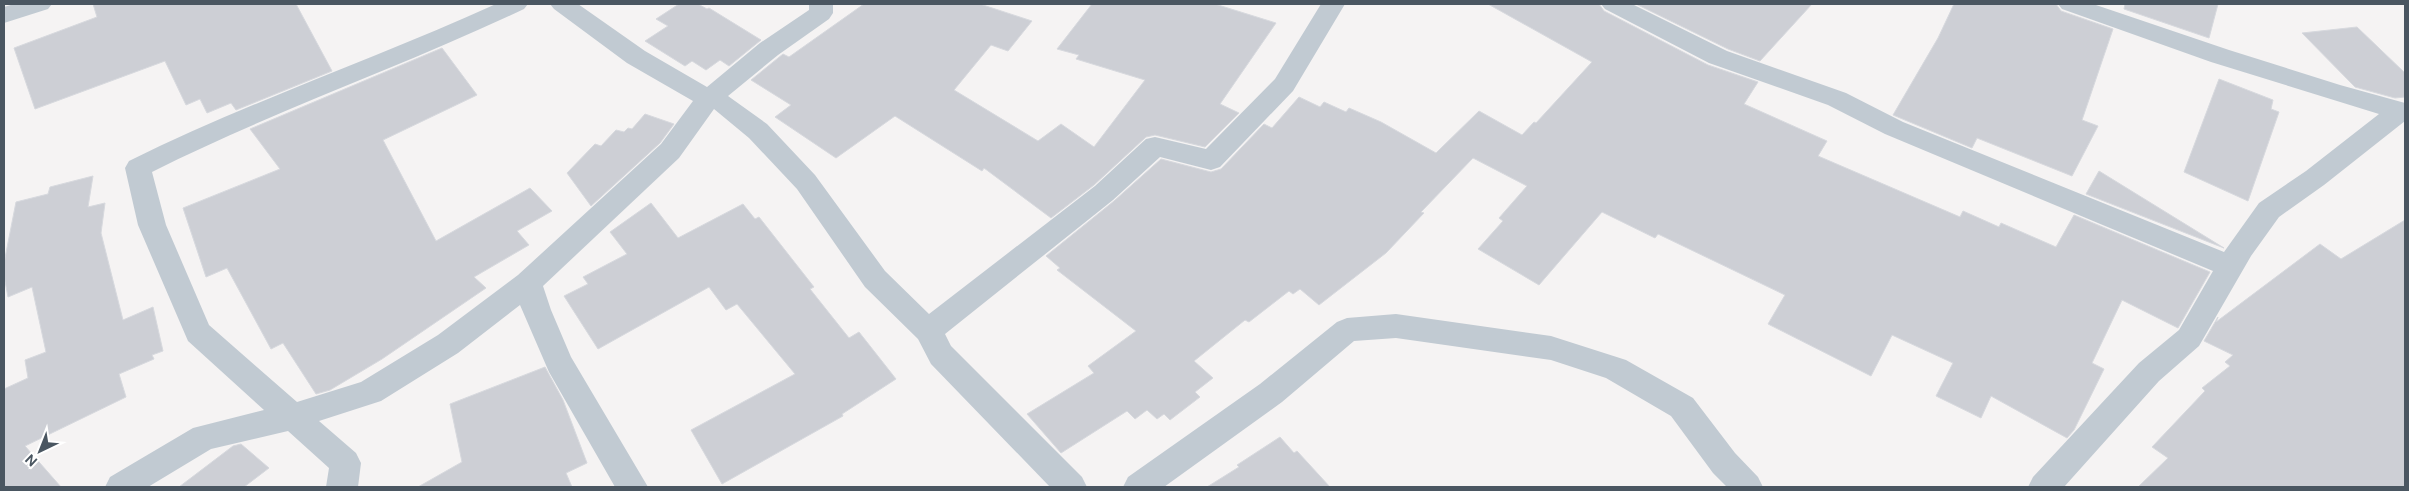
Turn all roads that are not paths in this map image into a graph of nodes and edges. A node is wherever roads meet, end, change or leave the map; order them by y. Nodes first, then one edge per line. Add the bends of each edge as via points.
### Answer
1 (40, 4) edge
2 (516, 4) edge
3 (562, 4) edge
4 (821, 4) edge
5 (1333, 4) edge
6 (1613, 4) edge
7 (2070, 4) edge
8 (4, 15) edge
9 (708, 98) junction
10 (2402, 112) edge
11 (2231, 267) junction
12 (528, 283) junction
13 (928, 331) junction
14 (292, 417) junction
15 (121, 487) edge
16 (342, 487) edge
17 (632, 487) edge
18 (1071, 487) edge
19 (1139, 487) edge
20 (1747, 487) edge
21 (2044, 487) edge

1 - 8 street
2 - 14 street via 204,134 138,168 152,225 198,333
3 - 9 street via 636,57
4 - 9 street via 821,13
5 - 13 street via 1284,85 1211,160 1155,146 1104,193
6 - 11 street via 1718,57 1837,99 1894,128
7 - 10 street via 2220,56
9 - 12 street via 670,151
9 - 13 street via 723,103 772,145 806,182 875,279
10 - 11 street via 2269,210
11 - 21 street via 2189,338 2149,372
12 - 14 street via 448,344 370,392
12 - 17 street via 536,315 577,395
13 - 18 street via 941,355
14 - 15 street via 204,437
14 - 16 street via 345,463
19 - 20 street via 1272,393 1347,330 1396,326 1551,348 1616,369 1682,407 1724,463

